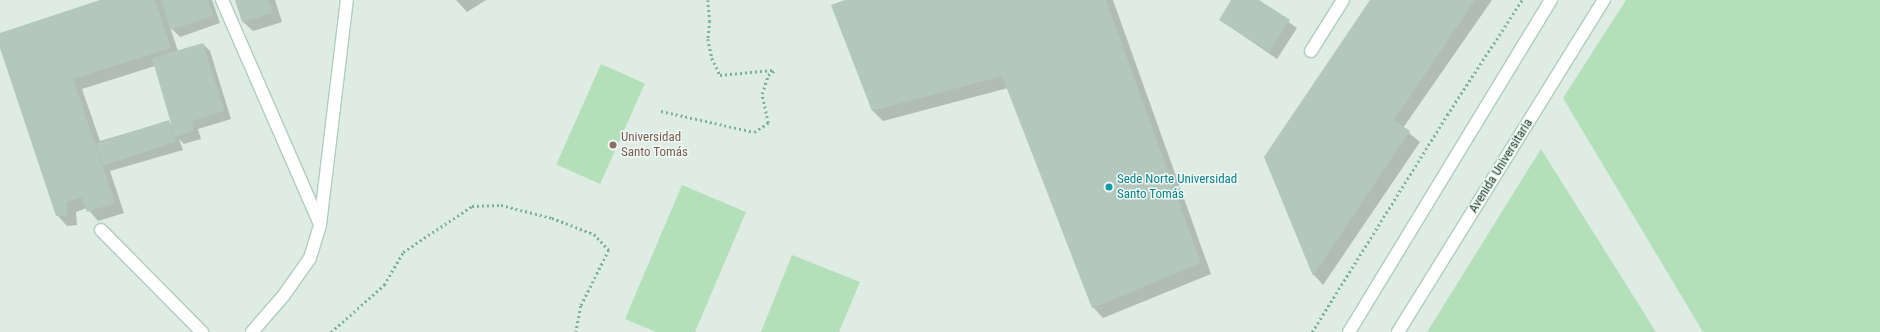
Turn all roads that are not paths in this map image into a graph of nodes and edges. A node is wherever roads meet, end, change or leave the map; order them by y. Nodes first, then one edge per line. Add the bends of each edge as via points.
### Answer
1 (222, 0) edge
2 (347, 0) edge
3 (1343, 0) edge
4 (1550, 0) edge
5 (1604, 0) edge
6 (1311, 51) dead end
7 (320, 225) junction
8 (101, 230) dead end
9 (202, 332) edge
10 (252, 332) edge
11 (1349, 332) edge
12 (1398, 332) edge

1 - 7 main road
2 - 7 main road
3 - 6 main road
4 - 11 main road
5 - 12 main road, Avenida Universitaria
7 - 10 main road via 310,258 284,295
8 - 9 main road

